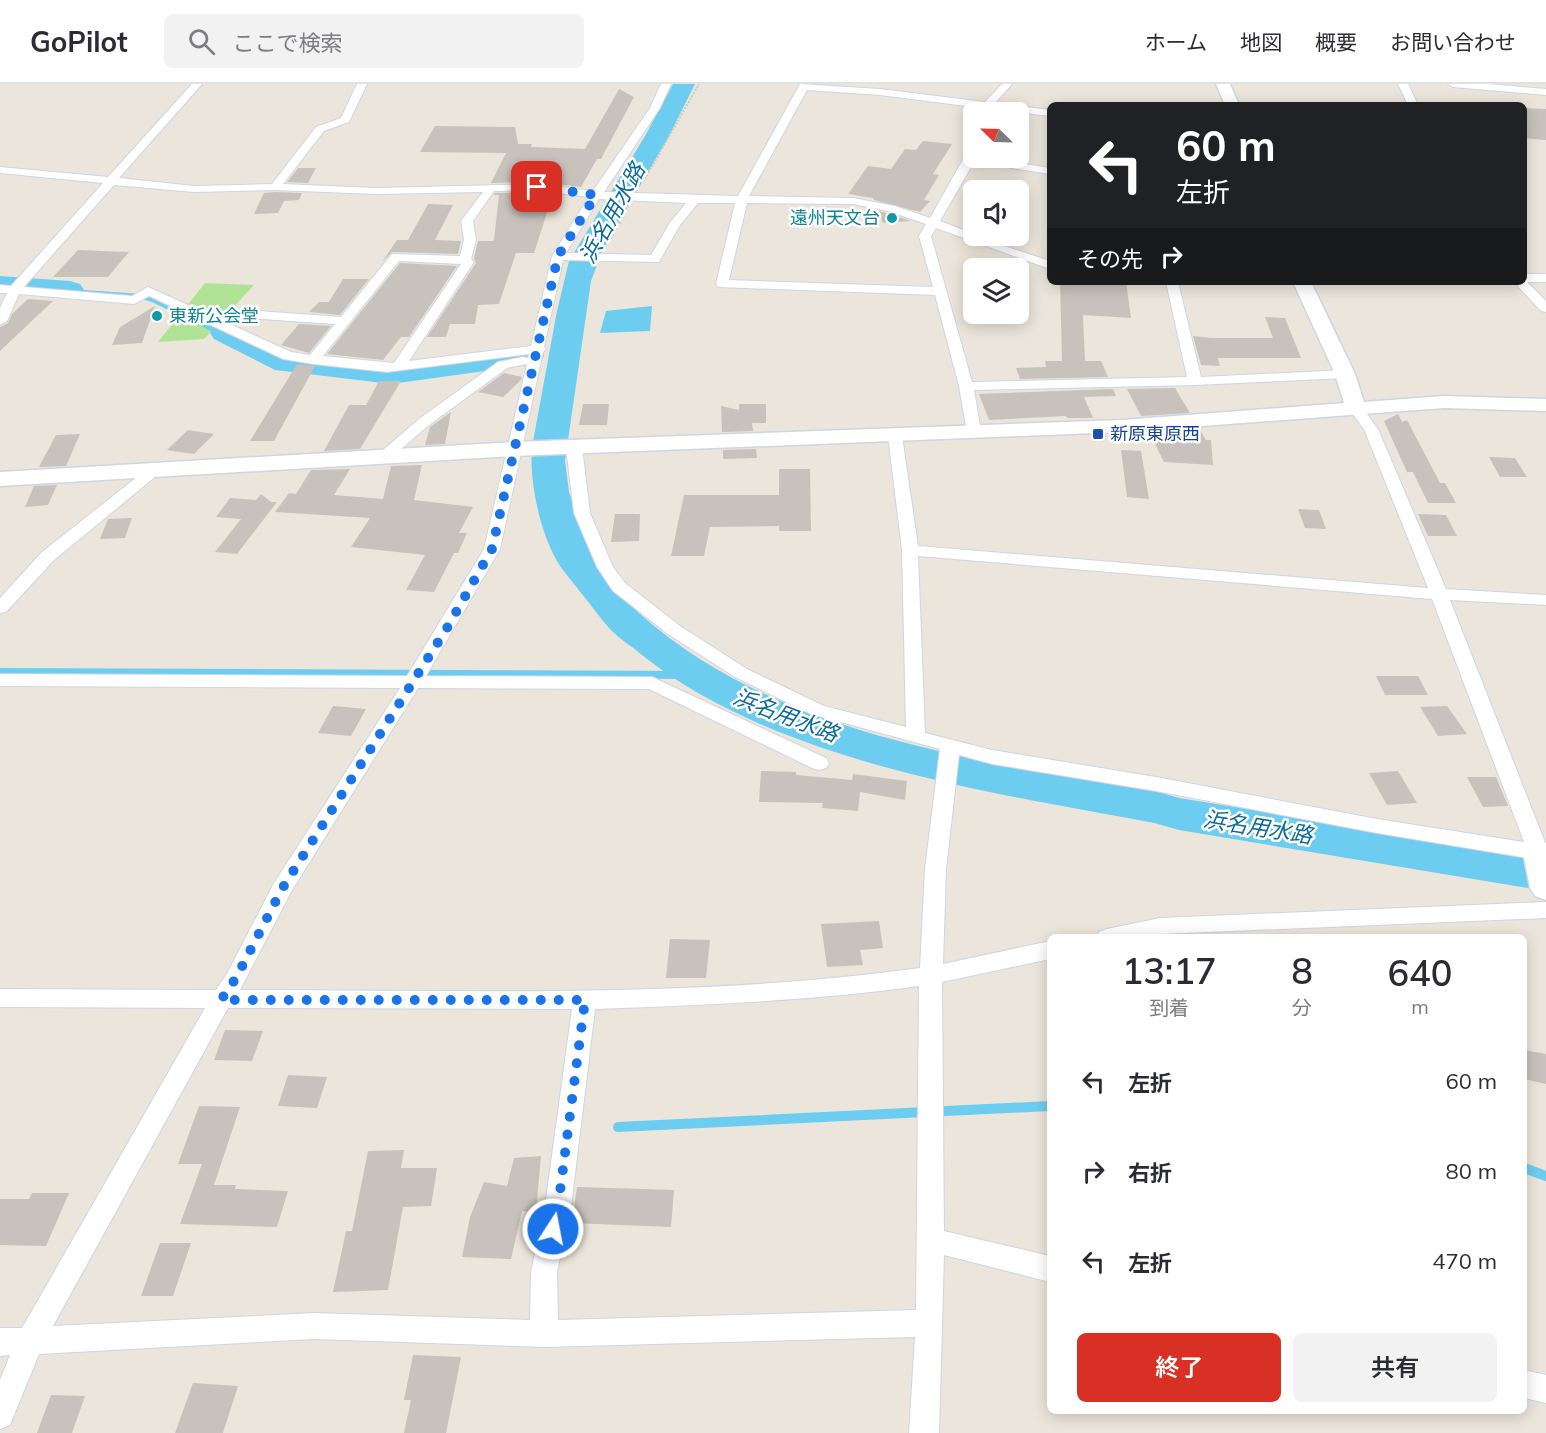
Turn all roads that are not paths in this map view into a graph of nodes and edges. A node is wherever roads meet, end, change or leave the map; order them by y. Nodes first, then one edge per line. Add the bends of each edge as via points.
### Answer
1 (197, 84) edge
2 (362, 84) edge
3 (666, 84) edge
4 (1007, 84) edge
5 (1223, 84) edge
6 (1403, 84) edge
7 (1453, 84) edge
8 (804, 86) edge
9 (1546, 92) edge
10 (993, 102) edge
11 (1231, 102) edge
12 (1412, 102) edge
13 (963, 105) edge
14 (1029, 112) edge
15 (1047, 113) edge
16 (1029, 166) edge
17 (964, 168) edge
18 (0, 170) edge
19 (1047, 170) edge
20 (112, 180) junction
21 (275, 187) junction
22 (492, 187) junction
23 (600, 195) junction
24 (695, 199) junction
25 (742, 200) junction
26 (932, 222) junction
27 (558, 256) junction
28 (465, 260) junction
29 (1047, 264) edge
30 (1527, 278) edge
31 (1546, 278) edge
32 (1173, 285) edge
33 (1303, 285) edge
34 (1523, 285) edge
35 (17, 287) junction
36 (0, 289) edge
37 (941, 291) junction
38 (1546, 308) edge
39 (0, 321) edge
40 (342, 321) junction
41 (220, 323) junction
42 (538, 353) junction
43 (313, 360) junction
44 (398, 367) junction
45 (1345, 374) junction
46 (1195, 381) junction
47 (966, 386) junction
48 (1546, 405) edge
49 (1356, 409) junction
50 (974, 432) junction
51 (895, 436) junction
52 (574, 447) junction
53 (522, 449) junction
54 (383, 456) junction
55 (156, 469) junction
56 (0, 479) edge
57 (910, 550) junction
58 (1439, 594) junction
59 (1546, 600) edge
60 (0, 608) edge
61 (417, 676) junction
62 (0, 680) edge
63 (916, 737) junction
64 (949, 753) junction
65 (819, 763) dead end
66 (1542, 864) edge
67 (1546, 910) edge
68 (1125, 934) edge
69 (1047, 951) edge
70 (930, 976) junction
71 (0, 999) edge
72 (221, 1000) junction
73 (585, 1000) junction
74 (931, 1240) junction
75 (1047, 1268) edge
76 (928, 1323) junction
77 (544, 1334) junction
78 (30, 1341) junction
79 (0, 1342) edge
80 (1527, 1385) edge
81 (1546, 1389) edge
82 (0, 1415) edge
83 (924, 1433) edge

1 - 20 street
2 - 21 street via 345,120 320,129
3 - 23 street
4 - 10 street
5 - 11 street
6 - 12 street
7 - 9 street
8 - 13 street via 880,92
8 - 25 street
14 - 15 street
16 - 19 street
17 - 26 street
18 - 20 street
20 - 21 street via 194,189
20 - 35 street
21 - 22 street via 376,191
22 - 23 street via 537,187
22 - 28 street via 467,221 470,240
23 - 24 street
23 - 27 street
24 - 25 street
24 - 27 street via 655,259
25 - 26 street via 853,201
25 - 37 street via 722,284
26 - 29 street
26 - 37 street via 925,236
27 - 42 street
28 - 40 street via 396,257
28 - 44 street via 468,262
30 - 31 street
32 - 46 street
33 - 45 street
34 - 38 street
35 - 36 street
35 - 39 street
35 - 41 street via 134,300 148,291
37 - 47 street
40 - 41 street via 231,313
40 - 43 street
41 - 43 street via 288,356
42 - 44 street
42 - 53 street
42 - 54 street via 503,365
43 - 44 street
45 - 46 street
45 - 49 street
46 - 47 street
47 - 50 street
48 - 49 street via 1444,402
49 - 50 street
49 - 58 street via 1371,429
50 - 51 street
51 - 52 street
51 - 57 street
52 - 53 street
52 - 63 street via 582,513 605,567 619,587 674,630 741,673 818,710
53 - 54 street
53 - 61 street via 492,549
54 - 55 street
55 - 56 street
55 - 60 street via 48,556
57 - 58 street
57 - 63 street
58 - 59 street
58 - 66 street
61 - 62 street
61 - 65 street via 652,683
61 - 72 street via 282,889
63 - 64 street
64 - 66 street via 1156,784 1377,826
64 - 70 street via 942,788
67 - 68 street via 1160,926
69 - 70 street
70 - 73 street via 872,984
70 - 74 street
71 - 72 street
72 - 73 street
72 - 78 street
73 - 77 street via 558,1207 544,1272
74 - 75 street
74 - 76 street
76 - 77 street
76 - 83 street
77 - 78 street via 314,1326
78 - 79 street
78 - 82 street
80 - 81 street

